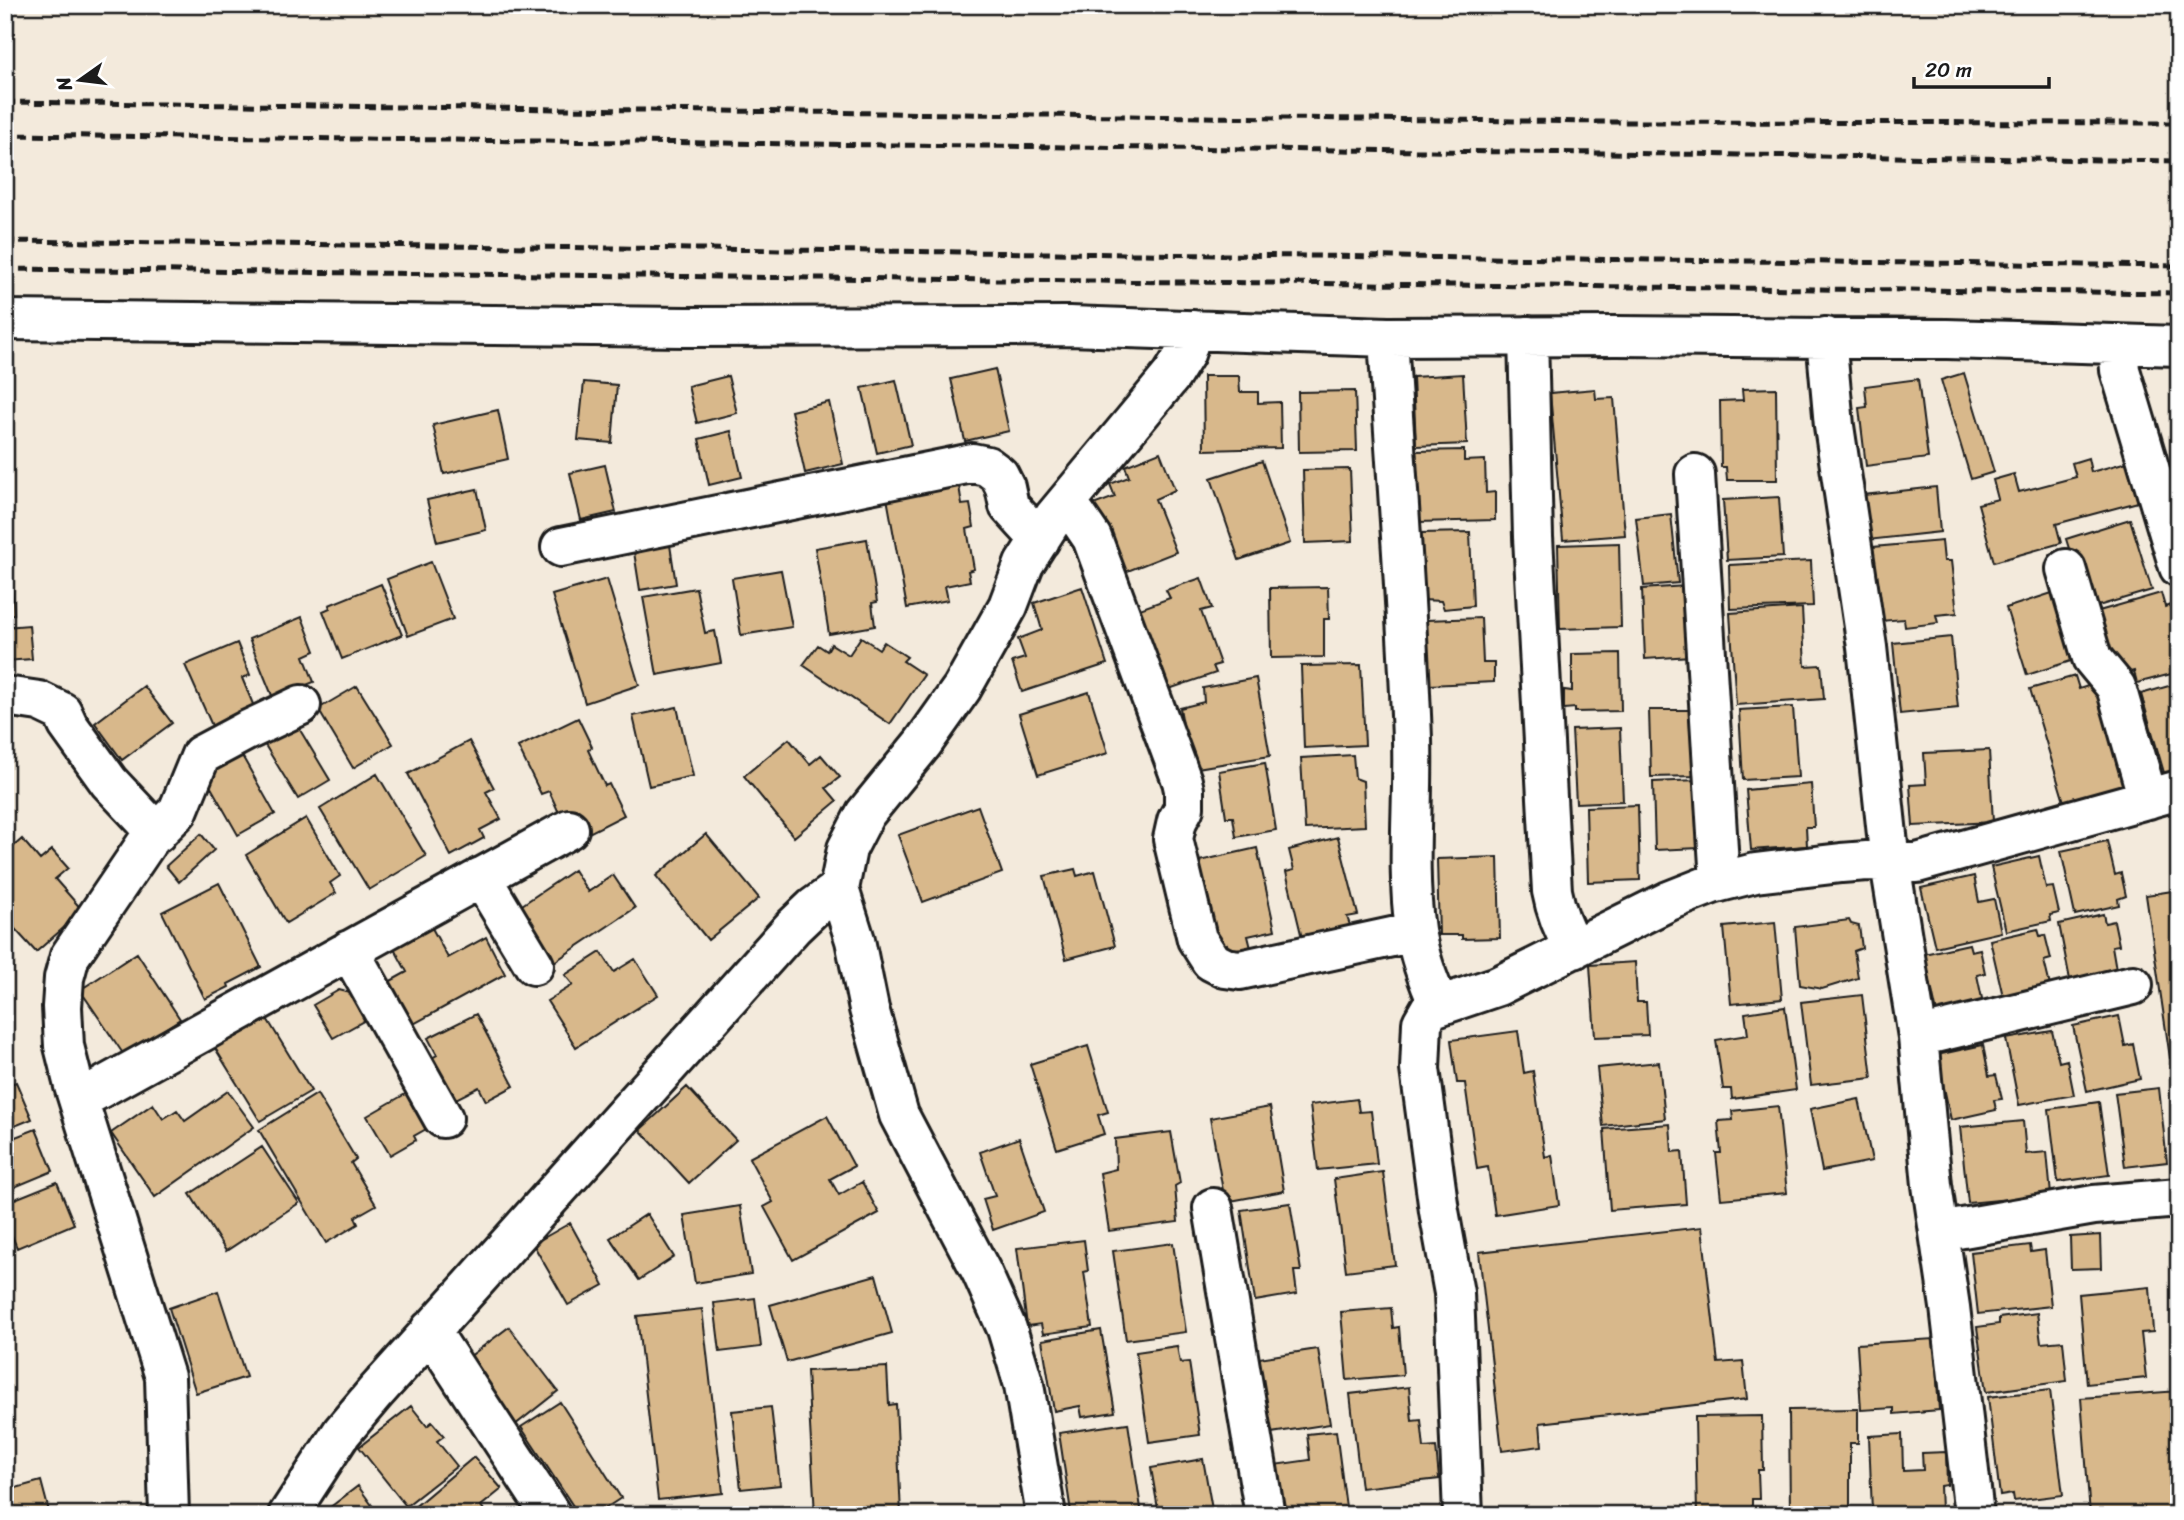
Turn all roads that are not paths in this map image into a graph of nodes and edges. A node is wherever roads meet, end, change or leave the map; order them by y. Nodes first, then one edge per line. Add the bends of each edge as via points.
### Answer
1 (5, 320) edge
2 (1193, 330) junction
3 (1528, 336) junction
4 (1388, 337) junction
5 (1826, 337) junction
6 (2118, 344) junction
7 (2179, 346) edge
8 (1695, 474) dead end
9 (1065, 504) junction
10 (1040, 540) junction
11 (561, 547) dead end
12 (2179, 567) edge
13 (2066, 569) dead end
14 (5, 695) edge
15 (302, 705) dead end
16 (2164, 794) edge
17 (569, 829) dead end
18 (157, 832) junction
19 (1890, 863) junction
20 (481, 877) junction
21 (1720, 882) junction
22 (839, 889) junction
23 (1415, 932) junction
24 (1574, 949) junction
25 (349, 950) junction
26 (534, 965) dead end
27 (2133, 985) dead end
28 (1439, 1005) junction
29 (1918, 1037) junction
30 (79, 1100) junction
31 (443, 1118) dead end
32 (2179, 1198) edge
33 (1213, 1208) dead end
34 (1940, 1232) junction
35 (430, 1330) junction
36 (169, 1515) edge
37 (288, 1515) edge
38 (551, 1515) edge
39 (1046, 1515) edge
40 (1265, 1515) edge
41 (1463, 1515) edge
42 (1975, 1515) edge

1 - 2 street
2 - 4 street
2 - 9 street via 1172,375
3 - 4 street
3 - 5 street
3 - 24 street via 1533,537 1552,891 1556,913
4 - 23 street via 1412,739
5 - 6 street
5 - 19 street
6 - 7 street
6 - 12 street via 2120,370
8 - 21 street
9 - 10 street
9 - 23 street via 1092,538 1182,780 1184,808 1173,838 1197,939 1211,961 1240,970
10 - 11 street via 1009,506 999,475 972,463
10 - 22 street via 962,688 865,814 847,849
13 - 16 street via 2092,658 2116,687
14 - 18 street via 39,701 62,712 109,782
15 - 18 street via 201,755 178,811
16 - 19 street via 1917,863
17 - 20 street
18 - 30 street via 70,956 62,1007 64,1046
19 - 21 street via 1841,863
19 - 29 street
20 - 25 street
20 - 26 street
21 - 24 street via 1670,901
22 - 35 street via 793,927
22 - 39 street via 899,1115 1007,1329 1024,1385
23 - 28 street
24 - 28 street via 1499,986
25 - 30 street
25 - 31 street
27 - 29 street
28 - 41 street via 1430,1009 1422,1023 1420,1069 1454,1293
29 - 34 street
30 - 36 street via 164,1377
32 - 34 street via 2094,1205
33 - 40 street
34 - 42 street
35 - 37 street via 342,1432
35 - 38 street

